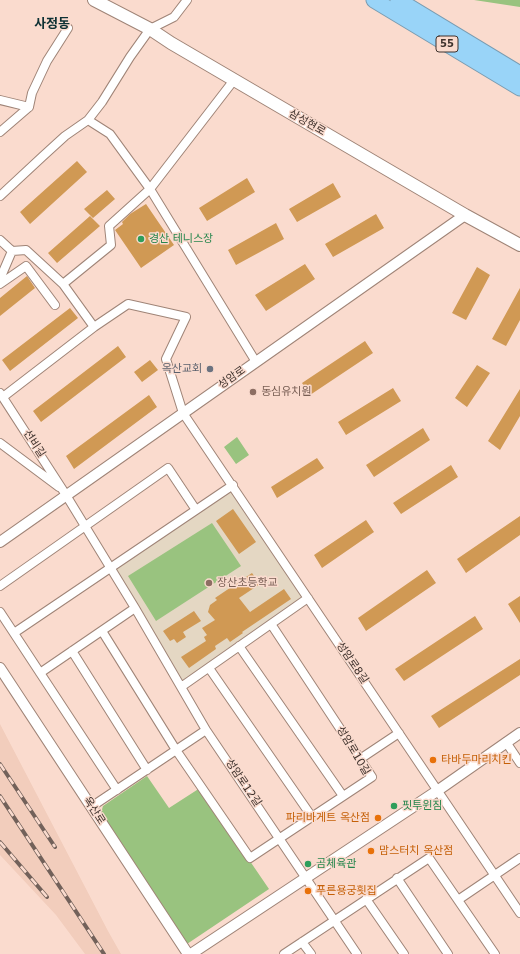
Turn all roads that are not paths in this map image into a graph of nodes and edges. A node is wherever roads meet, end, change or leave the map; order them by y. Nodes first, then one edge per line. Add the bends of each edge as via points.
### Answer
1 (94, 0) edge
2 (187, 0) edge
3 (374, 0) edge
4 (398, 0) edge
5 (68, 28) dead end
6 (150, 29) junction
7 (520, 74) edge
8 (234, 80) junction
9 (520, 88) edge
10 (0, 100) edge
11 (29, 107) junction
12 (88, 120) junction
13 (0, 132) edge
14 (150, 189) junction
15 (0, 196) edge
16 (465, 215) junction
17 (0, 240) edge
18 (520, 245) edge
19 (12, 251) junction
20 (0, 279) edge
21 (0, 284) edge
22 (63, 284) junction
23 (55, 305) dead end
24 (94, 327) junction
25 (256, 362) junction
26 (1, 395) edge
27 (184, 413) junction
28 (0, 443) edge
29 (232, 485) junction
30 (65, 492) junction
31 (196, 510) junction
32 (85, 526) junction
33 (0, 542) edge
34 (111, 568) junction
35 (0, 586) edge
36 (308, 598) junction
37 (135, 608) junction
38 (0, 612) edge
39 (271, 624) junction
40 (102, 631) junction
41 (14, 634) junction
42 (239, 646) junction
43 (72, 651) junction
44 (0, 668) edge
45 (209, 668) junction
46 (40, 673) junction
47 (181, 688) junction
48 (206, 730) junction
49 (400, 733) junction
50 (520, 733) edge
51 (506, 742) junction
52 (176, 750) junction
53 (360, 759) junction
54 (520, 763) edge
55 (148, 770) junction
56 (117, 790) junction
57 (438, 791) junction
58 (343, 796) junction
59 (91, 807) junction
60 (312, 817) junction
61 (280, 838) junction
62 (520, 858) edge
63 (494, 875) junction
64 (306, 878) junction
65 (397, 878) junction
66 (366, 899) junction
67 (458, 900) junction
68 (520, 913) edge
69 (334, 920) junction
70 (302, 942) junction
71 (190, 954) edge
72 (284, 954) edge
73 (311, 954) edge
74 (358, 954) edge
75 (404, 954) edge
76 (448, 954) edge
77 (495, 954) edge

1 - 6 main road, 삼성현로
2 - 6 street via 174,18
3 - 9 highway, 55
4 - 7 highway, 55
5 - 11 street via 47,61 32,93
6 - 8 main road, 삼성현로
6 - 12 street
8 - 14 street
8 - 16 main road, 삼성현로
10 - 11 street
11 - 13 street
12 - 14 street via 110,134
12 - 15 street via 59,141
14 - 22 street via 109,226 111,245
14 - 25 street
16 - 18 main road, 삼성현로
16 - 25 street, 성암로
17 - 19 street
19 - 20 street
19 - 22 street via 26,250
21 - 23 street via 26,266
22 - 24 street
24 - 26 street
24 - 27 street, 성암로8길 via 128,304 186,317 166,359
25 - 27 street, 성암로
26 - 30 street, 선비길
27 - 29 street, 성암로8길
27 - 30 street, 성암로
28 - 30 street
29 - 31 street
29 - 36 street, 성암로8길
30 - 32 street, 성암로12길
30 - 33 street, 성암로
31 - 32 street via 168,468
31 - 34 street
32 - 34 street, 성암로12길
32 - 35 street
34 - 37 street, 성암로12길
34 - 41 street
36 - 39 street
36 - 49 street, 성암로8길
37 - 40 street
37 - 47 street, 성암로12길
38 - 41 street
39 - 42 street
39 - 53 street, 성암로10길
40 - 43 street
40 - 52 street
41 - 46 street
42 - 45 street
42 - 58 street
43 - 46 street
43 - 55 street
44 - 59 street, 옥산로
45 - 47 street
45 - 60 street
46 - 56 street
47 - 48 street, 성암로12길
48 - 52 street
48 - 61 street, 성암로12길
49 - 53 street
49 - 57 street, 성암로8길
50 - 51 street
51 - 54 street
51 - 57 street
52 - 55 street
52 - 61 street, 성암로10길 via 250,858
53 - 58 street, 성암로10길 via 372,777
55 - 56 street
56 - 59 street
57 - 63 street, 성암로8길
57 - 64 street
58 - 60 street, 성암로10길
59 - 71 street, 옥산로
60 - 61 street, 성암로10길
61 - 64 street, 성암로12길
62 - 63 street
63 - 67 street
63 - 68 street, 성암로8길
64 - 69 street, 성암로12길
64 - 71 street
65 - 66 street
65 - 67 street via 429,858
65 - 76 street
66 - 69 street
66 - 75 street
67 - 77 street
69 - 70 street
69 - 74 street, 성암로12길
70 - 72 street
70 - 73 street

